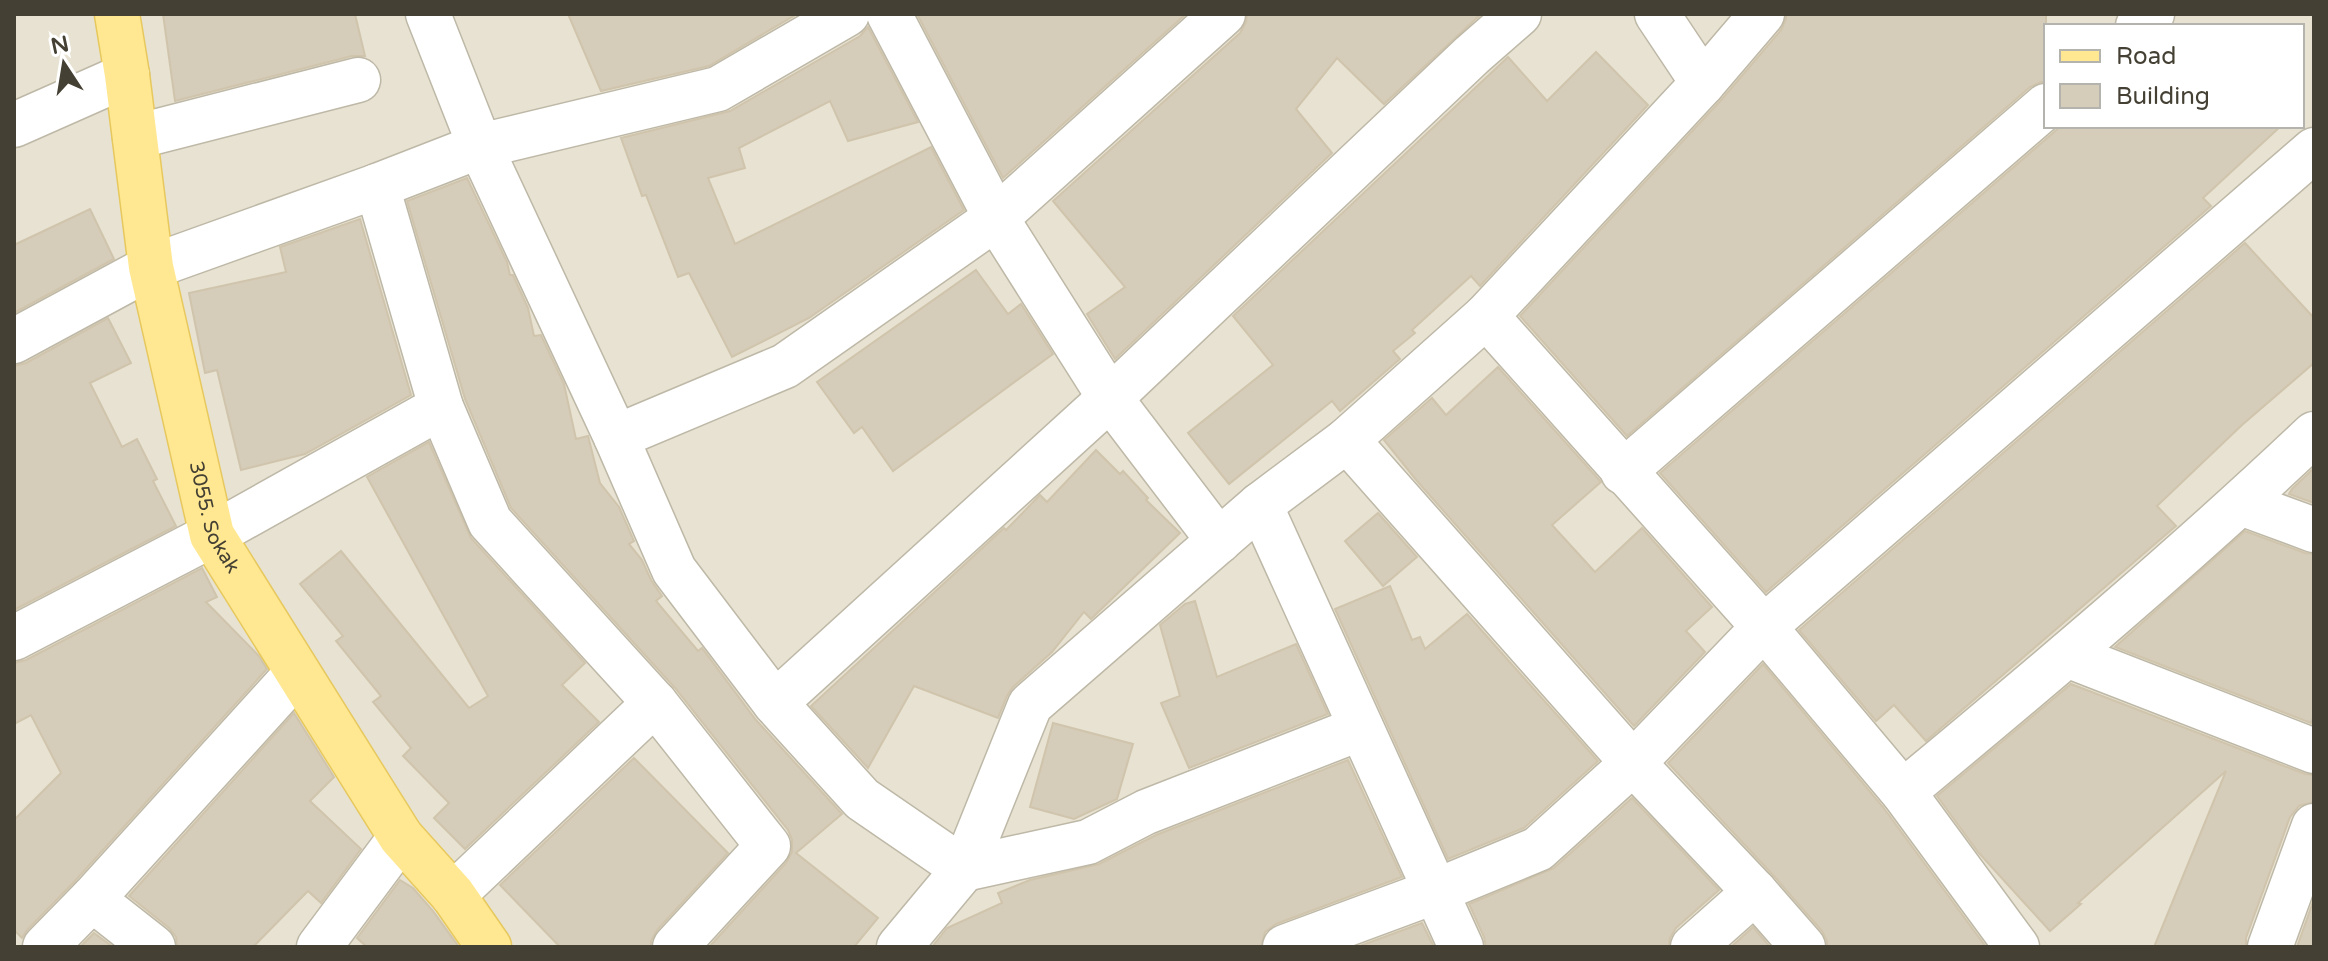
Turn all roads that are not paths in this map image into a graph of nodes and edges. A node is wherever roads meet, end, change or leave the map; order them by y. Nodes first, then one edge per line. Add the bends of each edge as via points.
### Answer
1 (117, 14) edge
2 (428, 14) edge
3 (847, 14) edge
4 (889, 14) edge
5 (1223, 14) edge
6 (1519, 14) edge
7 (1657, 14) edge
8 (1762, 14) edge
9 (127, 75) junction
10 (358, 80) dead end
11 (1703, 83) junction
12 (2044, 108) edge
13 (14, 125) edge
14 (135, 137) junction
15 (480, 146) junction
16 (2314, 150) edge
17 (377, 186) junction
18 (996, 218) junction
19 (151, 267) junction
20 (1486, 316) junction
21 (14, 341) edge
22 (1110, 398) junction
23 (441, 407) junction
24 (2314, 434) edge
25 (616, 437) junction
26 (1347, 440) junction
27 (1623, 472) junction
28 (2241, 503) junction
29 (1260, 505) junction
30 (2314, 530) edge
31 (212, 535) junction
32 (1219, 541) junction
33 (1764, 627) junction
34 (14, 638) edge
35 (2067, 655) junction
36 (297, 673) junction
37 (655, 703) junction
38 (775, 703) junction
39 (1361, 728) junction
40 (2314, 751) edge
41 (1633, 763) junction
42 (1903, 792) junction
43 (2314, 826) edge
44 (401, 837) junction
45 (964, 869) junction
46 (1436, 891) junction
47 (1755, 892) junction
48 (453, 895) junction
49 (92, 899) junction
50 (45, 947) edge
51 (153, 947) edge
52 (319, 947) edge
53 (489, 947) edge
54 (675, 947) edge
55 (899, 947) edge
56 (1285, 947) edge
57 (1461, 947) edge
58 (1693, 947) edge
59 (1803, 947) edge
60 (2017, 947) edge
61 (2270, 947) edge

1 - 9 main road, 3055. Sokak
2 - 15 street
3 - 15 street via 718,89
4 - 18 street
5 - 18 street
6 - 22 street
7 - 11 street
8 - 11 street
9 - 13 street
9 - 14 main road, 3055. Sokak
10 - 14 street
11 - 20 street
12 - 27 street
14 - 19 main road, 3055. Sokak
15 - 17 street
15 - 25 street
16 - 33 street
17 - 19 street
17 - 23 street
18 - 22 street
18 - 25 street via 785,366
19 - 21 street
19 - 31 main road, 3055. Sokak
20 - 26 street
20 - 27 street
22 - 32 street
22 - 38 street
23 - 31 street
23 - 37 street via 490,522
24 - 28 street
25 - 38 street via 674,570
26 - 29 street
26 - 41 street
27 - 33 street
28 - 30 street
28 - 35 street
29 - 32 street
29 - 39 street
31 - 34 street
31 - 36 main road, 3055. Sokak
32 - 45 street via 1030,705
33 - 41 street
33 - 42 street
35 - 40 street
35 - 42 street
36 - 44 main road, 3055. Sokak
36 - 49 street
37 - 48 street
37 - 54 street via 768,846
38 - 45 street via 862,799
39 - 45 street via 1146,812 1088,842
39 - 46 street
41 - 46 street via 1538,849
41 - 47 street
42 - 60 street
43 - 61 street
44 - 48 main road, 3055. Sokak
44 - 52 street
45 - 55 street
46 - 56 street
46 - 57 street
47 - 58 street
47 - 59 street
48 - 53 main road, 3055. Sokak
49 - 50 street
49 - 51 street

